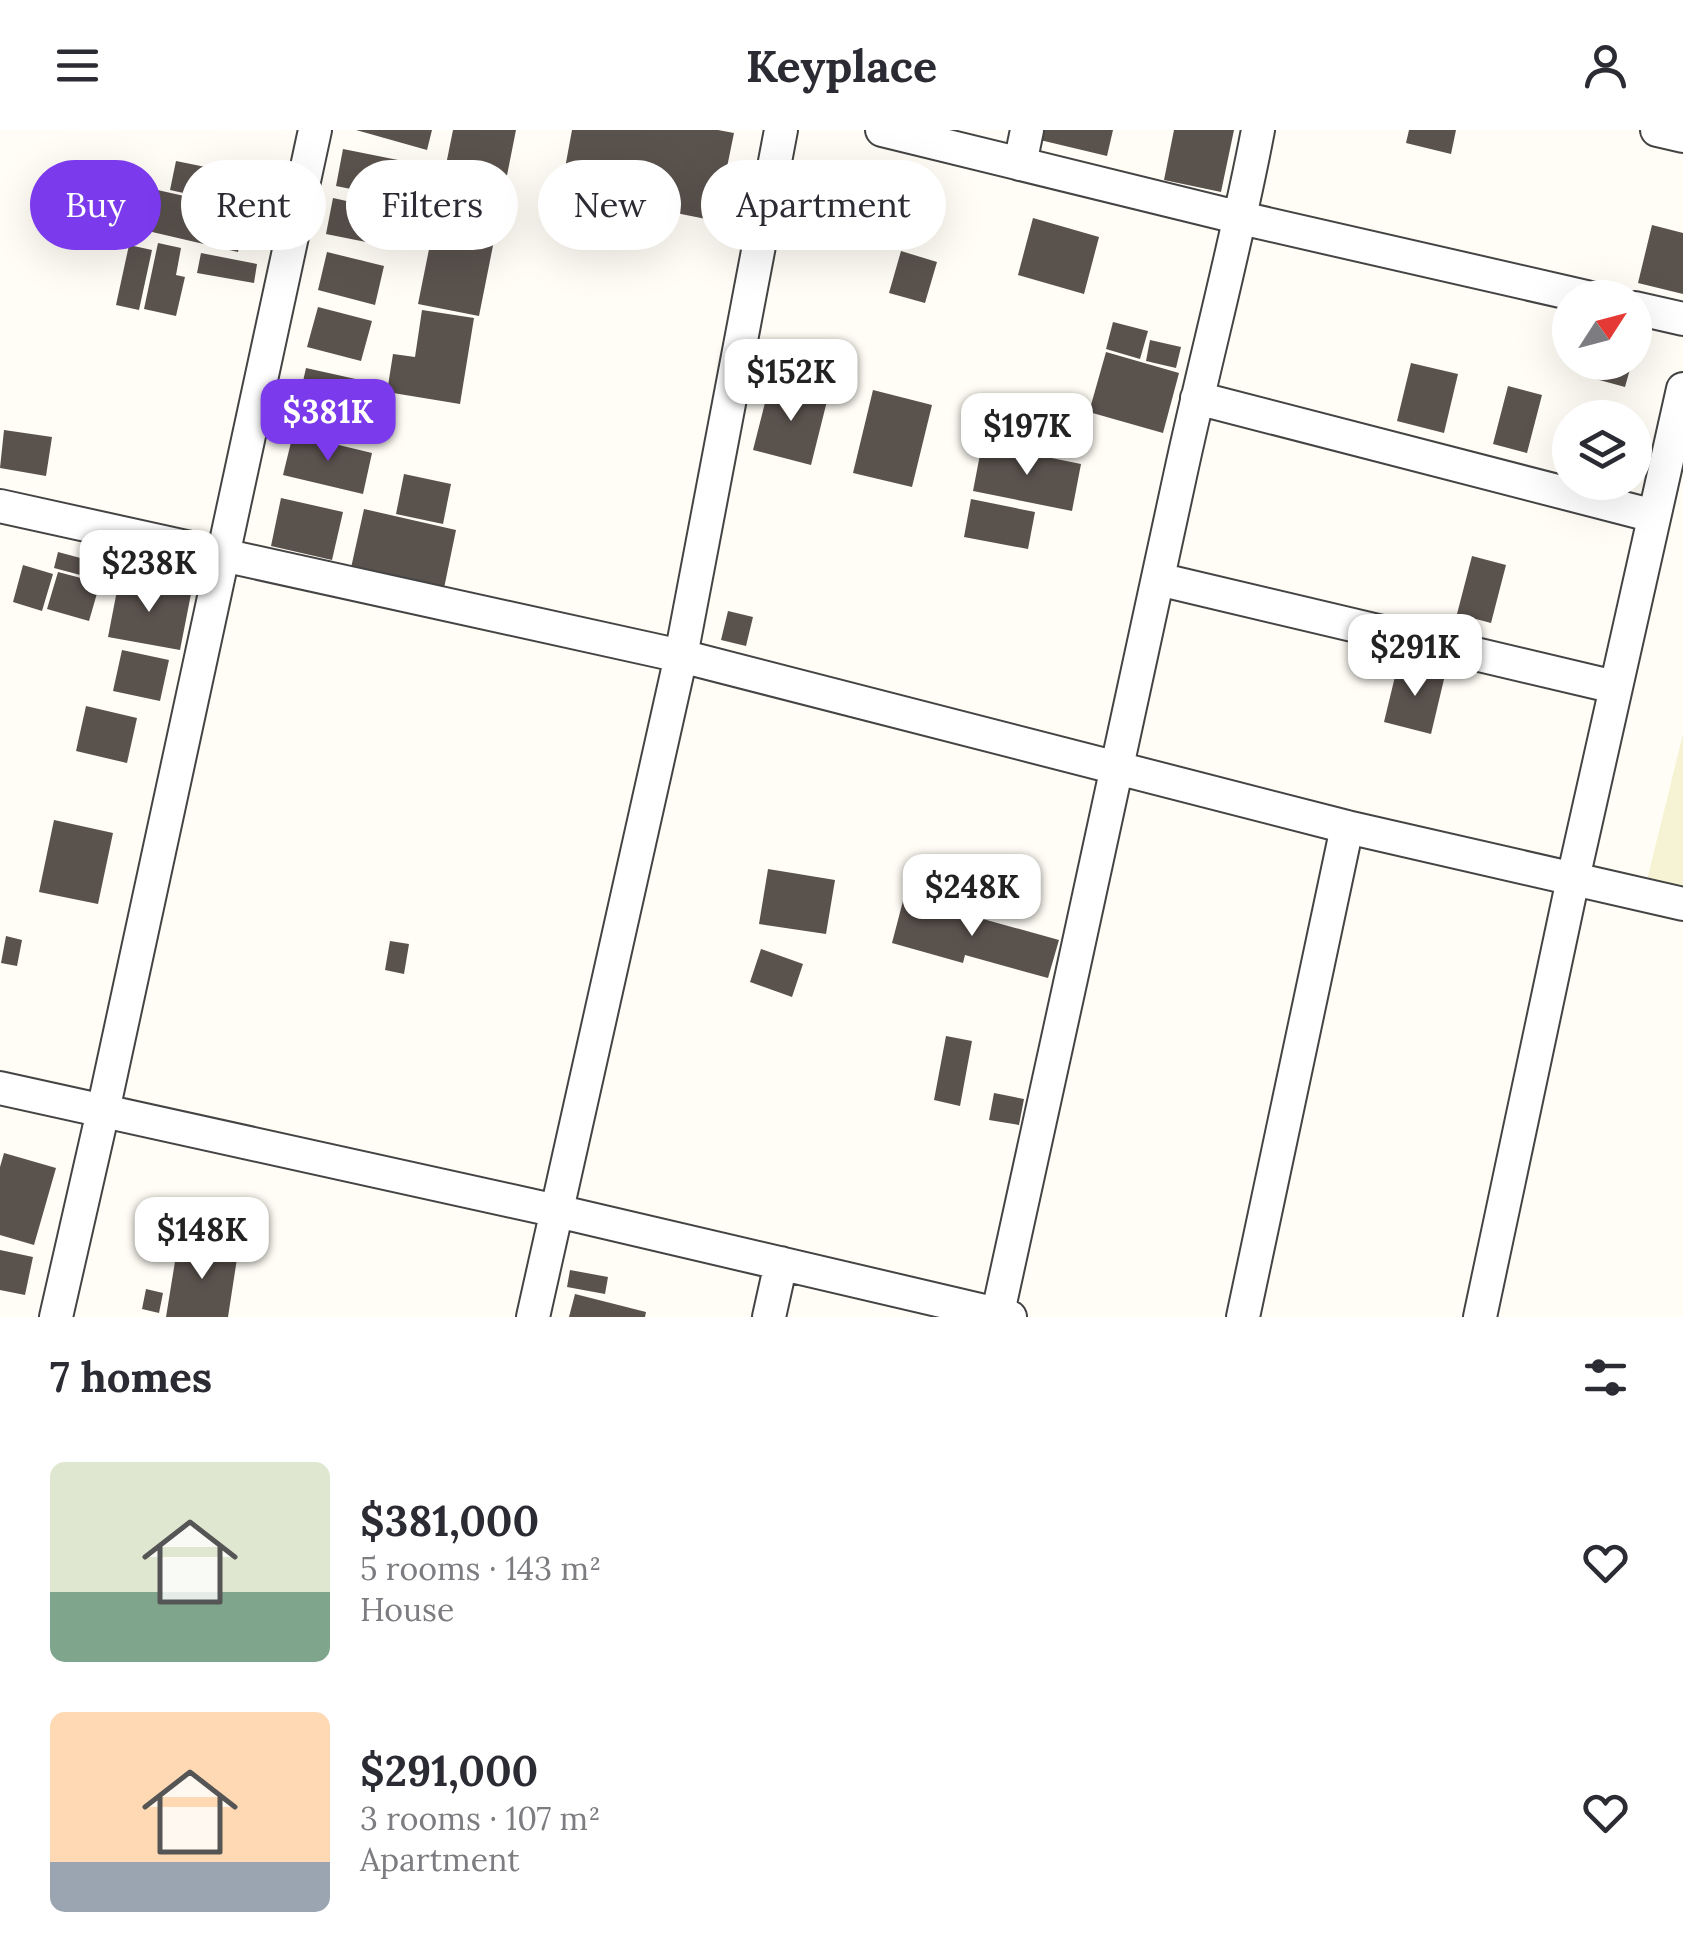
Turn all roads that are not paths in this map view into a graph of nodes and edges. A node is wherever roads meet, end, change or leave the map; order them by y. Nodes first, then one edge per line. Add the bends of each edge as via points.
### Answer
1 (315, 130) edge
2 (780, 130) edge
3 (882, 130) edge
4 (1027, 130) edge
5 (1258, 130) edge
6 (1657, 130) edge
7 (1683, 136) edge
8 (1020, 164) junction
9 (1241, 218) junction
10 (1552, 289) edge
11 (1652, 312) edge
12 (1683, 318) edge
13 (1683, 389) edge
14 (1197, 398) junction
15 (0, 506) edge
16 (1654, 516) junction
17 (223, 555) junction
18 (1158, 579) junction
19 (682, 656) junction
20 (1615, 686) junction
21 (1119, 768) junction
22 (1346, 827) junction
23 (1573, 879) junction
24 (1683, 904) edge
25 (0, 1088) edge
26 (103, 1111) junction
27 (557, 1211) junction
28 (781, 1263) junction
29 (1002, 1316) edge
30 (56, 1317) edge
31 (534, 1317) edge
32 (769, 1317) edge
33 (1243, 1317) edge
34 (1480, 1317) edge

1 - 17 street
2 - 19 street
3 - 8 street
4 - 8 street
5 - 9 street
6 - 7 street
8 - 9 street
9 - 10 street
9 - 14 street
11 - 12 street
13 - 16 street
14 - 16 street
14 - 18 street
15 - 17 street
16 - 20 street
17 - 19 street
17 - 26 street
18 - 20 street
18 - 21 street
19 - 21 street
19 - 27 street
20 - 23 street
21 - 22 street
21 - 29 street
22 - 23 street
22 - 33 street
23 - 24 street
23 - 34 street
25 - 26 street
26 - 27 street
26 - 30 street
27 - 28 street
27 - 31 street
28 - 29 street
28 - 32 street

